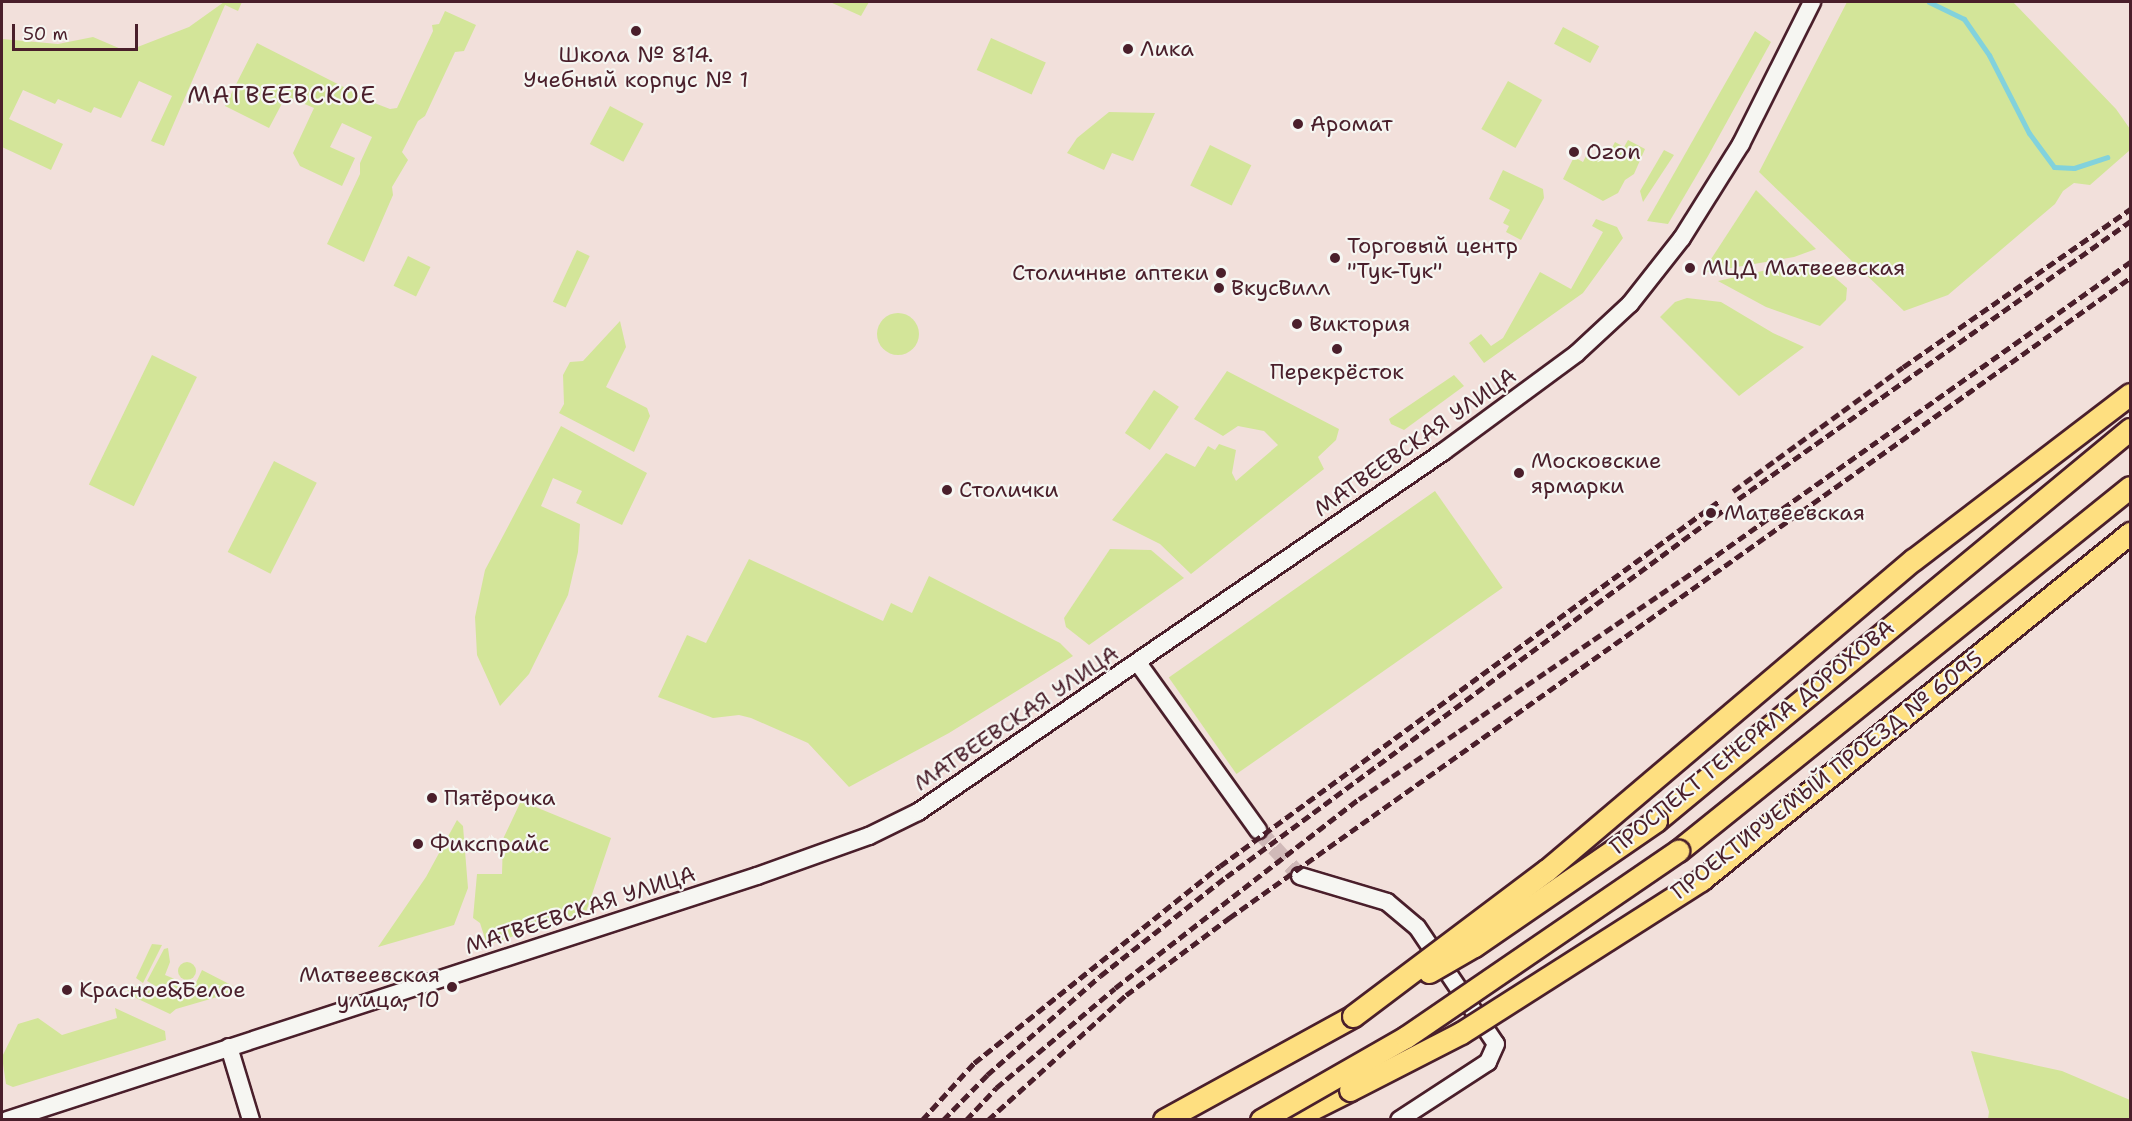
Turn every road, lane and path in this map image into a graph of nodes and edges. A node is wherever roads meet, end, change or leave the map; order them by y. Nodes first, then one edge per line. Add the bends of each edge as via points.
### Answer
1 (1812, 2) edge
2 (2130, 394) edge
3 (2130, 429) edge
4 (2130, 488) edge
5 (2130, 533) edge
6 (1138, 663) junction
7 (1258, 830) tunnel mouth
8 (1300, 876) tunnel mouth
9 (1353, 1016) junction
10 (229, 1047) junction
11 (7, 1119) edge
12 (251, 1119) edge
13 (1164, 1119) edge
14 (1261, 1119) edge
15 (1290, 1119) edge
16 (1399, 1119) edge

1 - 6 street, МАТВЕЕВСКАЯ УЛИЦА via 1729,164 1682,238 1630,303 1576,354 1512,402
2 - 9 main road, bridge via 1912,560 1547,870
3 - 9 main road, ПРОСПЕКТ ГЕНЕРАЛА ДОРОХОВА, bridge via 1656,821 1474,946
4 - 14 main road, ПРОСПЕКТ ГЕНЕРАЛА ДОРОХОВА, bridge via 1678,851 1406,1037
5 - 15 main road, ПРОЕКТИРУЕМЫЙ ПРОЕЗД № 6095, bridge via 1701,880 1461,1033
6 - 7 street
6 - 10 street, МАТВЕЕВСКАЯ УЛИЦА via 918,812 869,836
8 - 16 street via 1387,902 1417,927 1496,1044 1488,1062
9 - 13 main road, ПРОСПЕКТ ГЕНЕРАЛА ДОРОХОВА
10 - 11 street, МАТВЕЕВСКАЯ УЛИЦА
10 - 12 street

